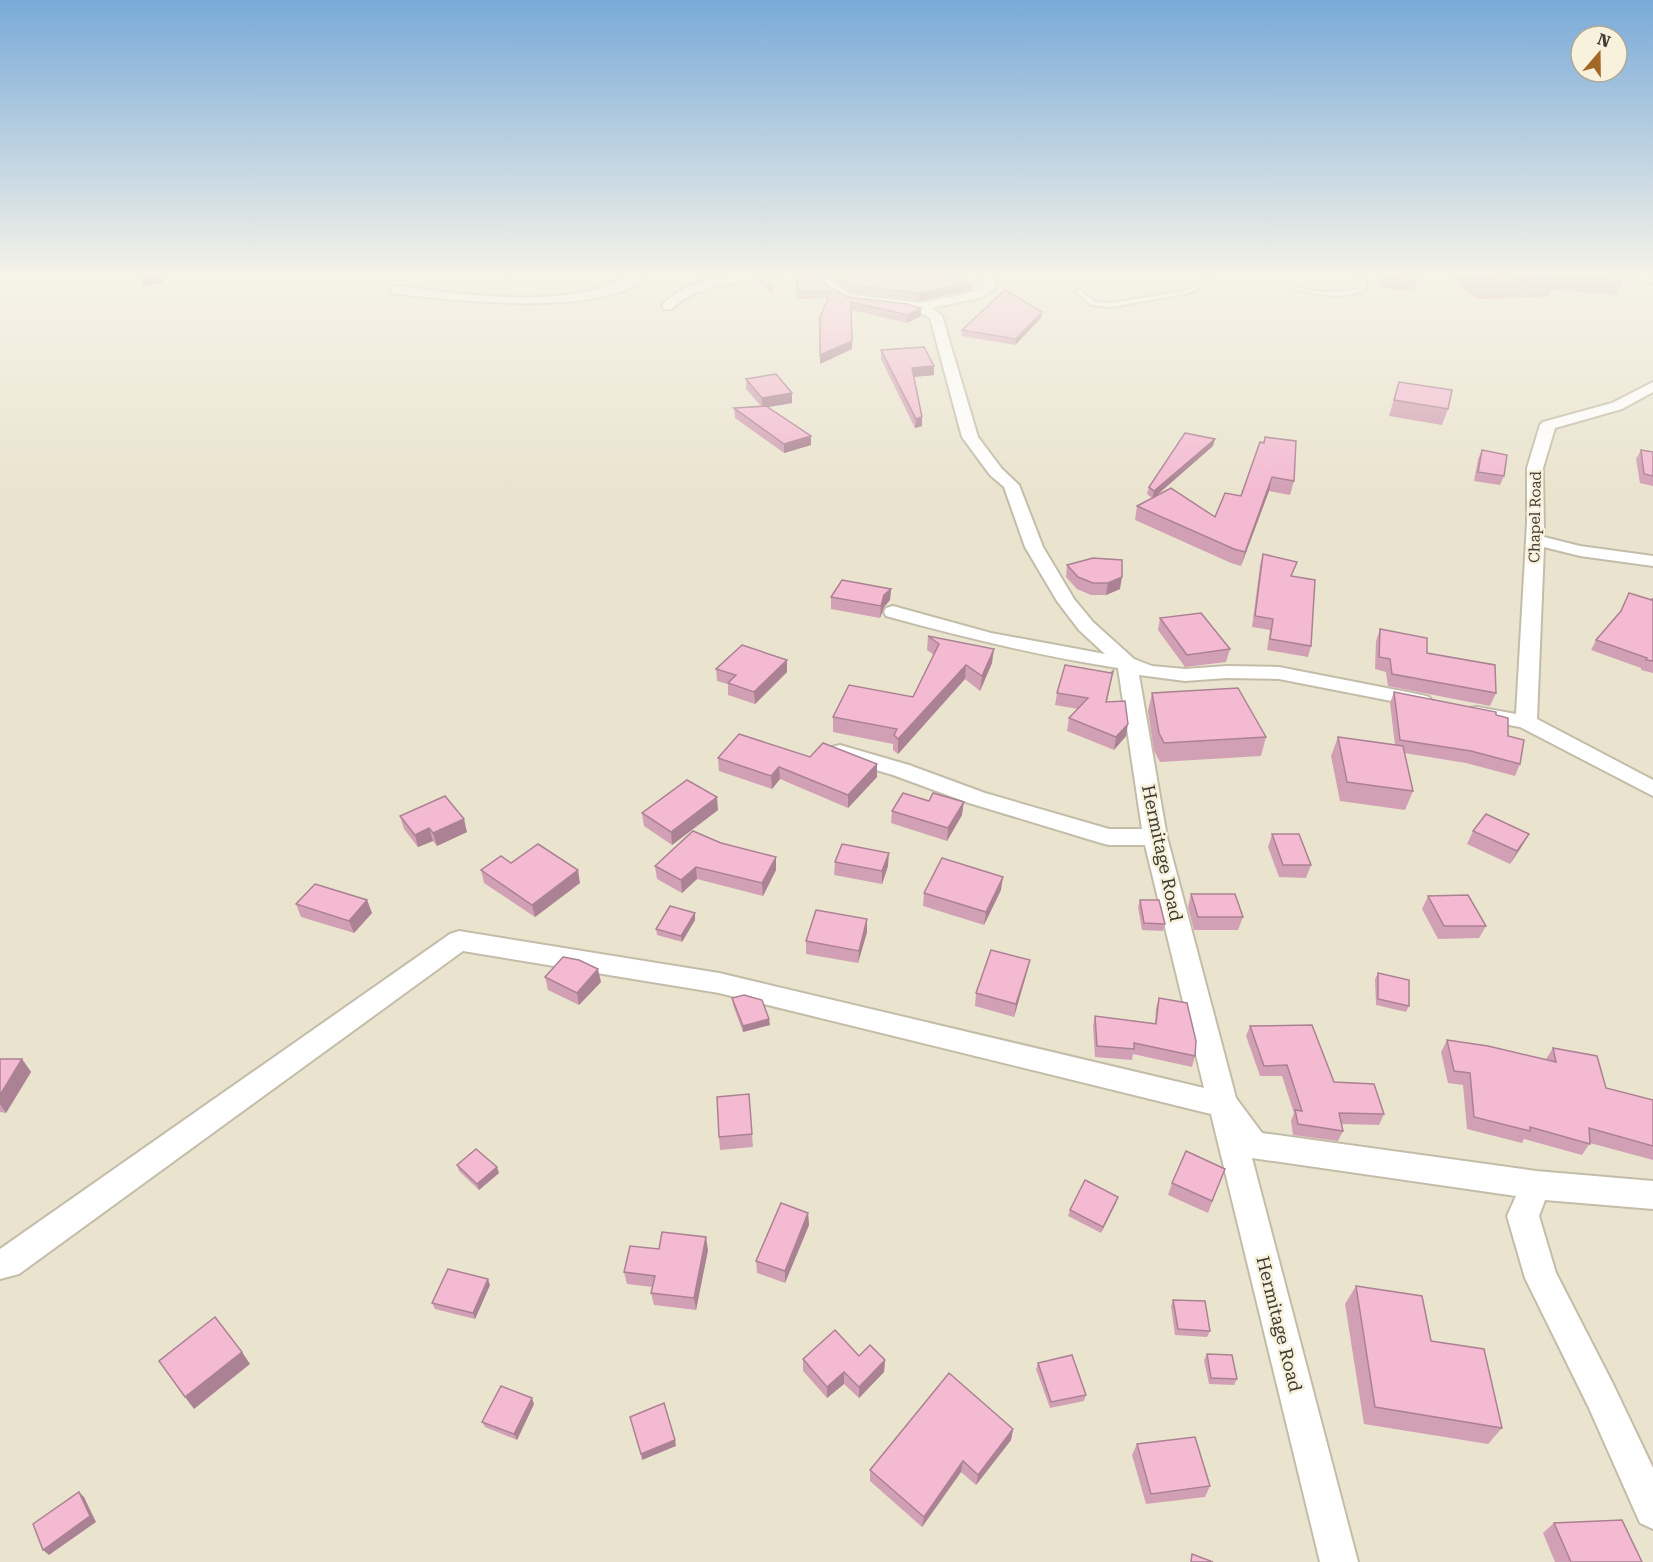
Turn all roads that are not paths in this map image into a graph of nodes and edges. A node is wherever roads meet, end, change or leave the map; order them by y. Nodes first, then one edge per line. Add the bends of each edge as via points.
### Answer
1 (944, 345) edge
2 (1653, 386) edge
3 (1535, 540) junction
4 (1653, 561) edge
5 (893, 612) dead end
6 (1127, 663) junction
7 (1436, 704) edge
8 (1459, 709) edge
9 (1526, 723) junction
10 (834, 751) edge
11 (1653, 789) edge
12 (1155, 837) junction
13 (1224, 1105) junction
14 (1536, 1185) junction
15 (1653, 1195) edge
16 (0, 1264) edge
17 (1653, 1510) edge
18 (1339, 1562) edge

1 - 6 street via 970,437 996,472 1011,484 1034,547 1066,601 1086,626
2 - 3 street, Chapel Road via 1617,406 1548,425 1534,468
3 - 4 street
3 - 9 street, Chapel Road
5 - 6 street via 989,638
6 - 7 street via 1149,672 1173,674 1279,674
6 - 12 street, Hermitage Road
8 - 9 street
9 - 11 street
10 - 12 street via 1109,837
12 - 13 street, Hermitage Road
13 - 14 street via 1253,1145
13 - 16 street via 720,983 459,941 17,1256
13 - 18 street, Hermitage Road
14 - 15 street
14 - 17 street via 1522,1216 1541,1278 1602,1396

